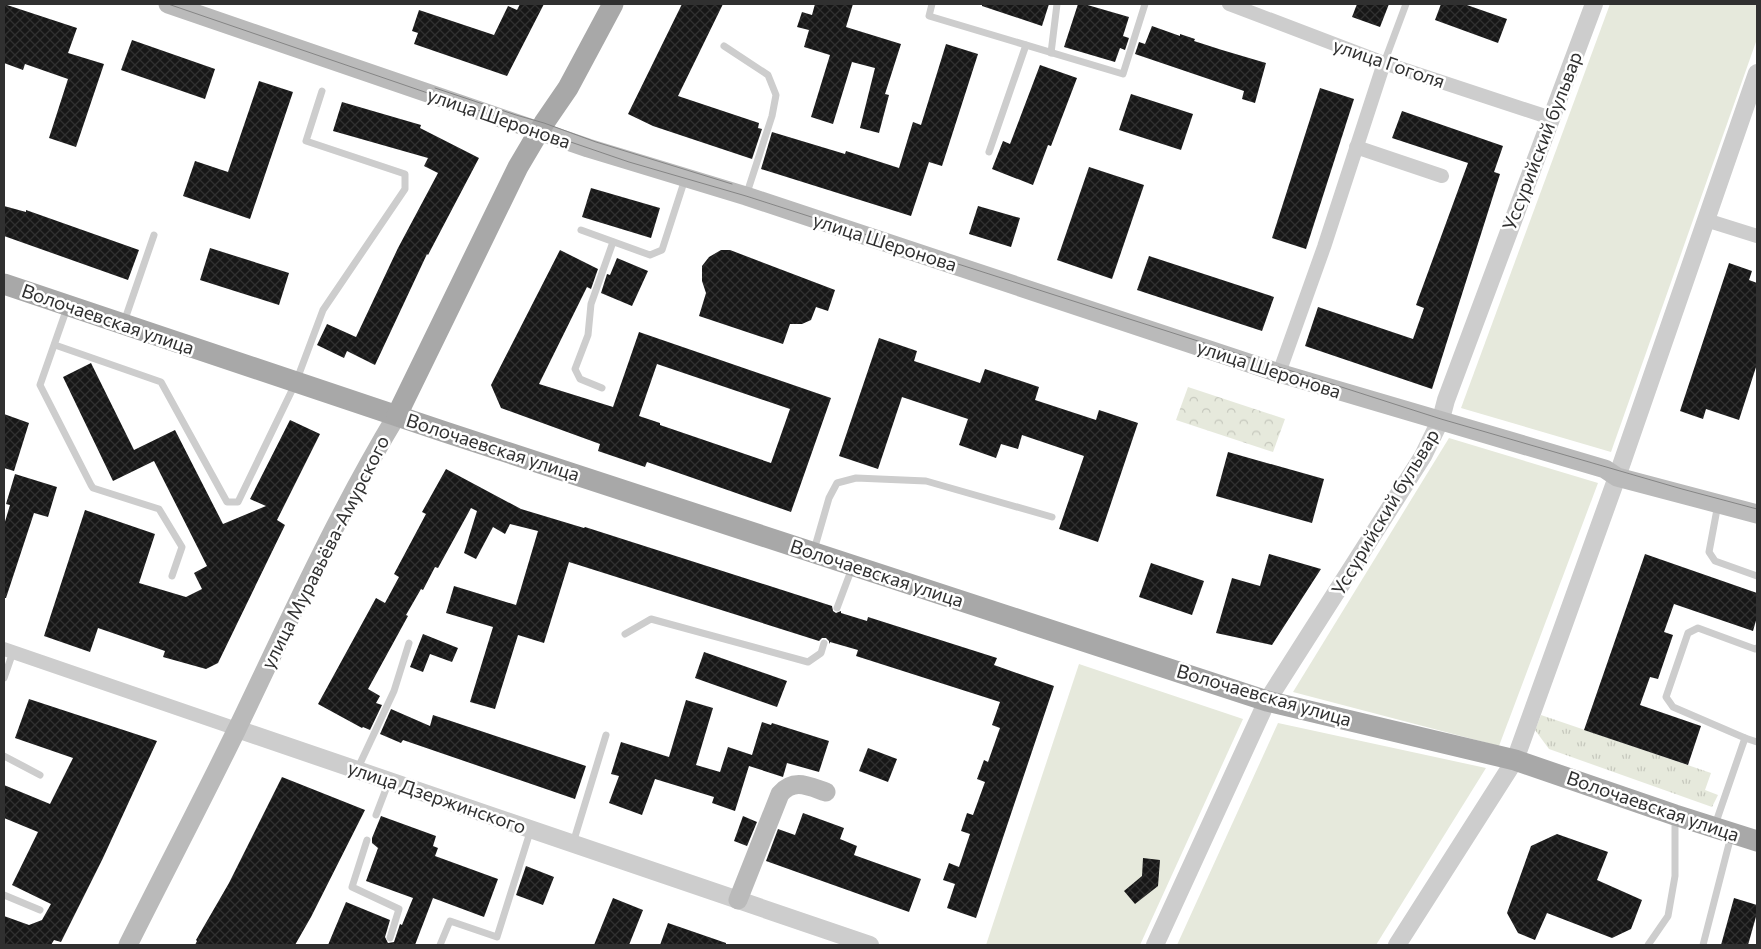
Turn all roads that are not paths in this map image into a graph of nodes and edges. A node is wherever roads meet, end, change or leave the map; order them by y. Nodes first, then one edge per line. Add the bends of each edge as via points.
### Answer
1 (168, 4) edge
2 (613, 4) edge
3 (932, 4) edge
4 (1057, 4) edge
5 (1145, 4) edge
6 (1229, 4) edge
7 (1406, 4) edge
8 (1594, 4) edge
9 (1026, 45) junction
10 (724, 46) dead end
11 (1051, 52) junction
12 (1384, 63) junction
13 (1757, 73) edge
14 (322, 91) dead end
15 (1550, 118) junction
16 (540, 131) junction
17 (1356, 147) junction
18 (989, 152) dead end
19 (1442, 176) dead end
20 (685, 178) junction
21 (746, 196) junction
22 (1706, 220) junction
23 (581, 230) dead end
24 (154, 235) dead end
25 (1757, 236) edge
26 (614, 242) junction
27 (4, 284) edge
28 (68, 306) junction
29 (124, 324) junction
30 (56, 345) junction
31 (1279, 373) junction
32 (296, 382) junction
33 (602, 388) dead end
34 (397, 415) junction
35 (1440, 420) junction
36 (1614, 472) junction
37 (1757, 503) edge
38 (1719, 504) junction
39 (1757, 514) edge
40 (1052, 517) dead end
41 (814, 552) junction
42 (853, 566) junction
43 (172, 576) dead end
44 (1757, 576) edge
45 (837, 608) dead end
46 (625, 634) dead end
47 (409, 643) dead end
48 (824, 643) dead end
49 (1757, 648) edge
50 (8, 650) edge
51 (4, 678) edge
52 (1267, 700) junction
53 (237, 729) junction
54 (606, 735) dead end
55 (1745, 738) junction
56 (1757, 742) edge
57 (4, 756) edge
58 (1515, 760) junction
59 (357, 770) junction
60 (40, 775) dead end
61 (389, 781) junction
62 (826, 792) dead end
63 (376, 815) dead end
64 (1675, 816) junction
65 (531, 828) junction
66 (1723, 830) junction
67 (367, 840) dead end
68 (1757, 841) edge
69 (573, 843) junction
70 (4, 896) edge
71 (738, 900) junction
72 (40, 910) dead end
73 (390, 938) dead end
74 (128, 945) edge
75 (440, 945) edge
76 (870, 945) edge
77 (1155, 945) edge
78 (1397, 945) edge
79 (1648, 945) edge
80 (1703, 945) edge

1 - 16 main road, улица Шеронова
2 - 16 main road, улица Муравьёва-Амурского via 568,88
3 - 9 lane via 929,16
4 - 11 lane
5 - 11 lane via 1123,74
6 - 12 street, улица Гоголя
7 - 12 lane
8 - 15 street, Уссурийский бульвар
9 - 11 lane
9 - 18 lane
10 - 21 lane via 768,75 776,94
12 - 15 street, улица Гоголя
12 - 17 street
13 - 22 street
14 - 32 lane via 306,141 405,174 405,189 323,310
15 - 35 street, Уссурийский бульвар
16 - 20 main road, улица Шеронова
16 - 34 main road, улица Муравьёва-Амурского via 518,168
17 - 19 street
17 - 31 street
20 - 21 main road, улица Шеронова
20 - 26 lane via 662,250 650,255
21 - 31 main road, улица Шеронова
22 - 25 street
22 - 36 street
23 - 26 lane
24 - 29 lane
26 - 33 lane via 591,304 588,334 575,369 580,379
27 - 28 main road, Волочаевская улица
28 - 29 main road, Волочаевская улица
28 - 30 lane
29 - 32 main road, Волочаевская улица
30 - 32 lane via 161,382 227,502 238,502
30 - 43 lane via 40,385 94,488 160,510 182,547
31 - 35 main road, улица Шеронова
32 - 34 main road, Волочаевская улица
34 - 41 main road, Волочаевская улица
34 - 53 main road, улица Муравьёва-Амурского via 311,573
35 - 36 main road, улица Шеронова
35 - 52 street, Уссурийский бульвар via 1423,456
36 - 37 main road, улица Шеронова via 1642,472
36 - 38 main road, улица Шеронова
36 - 58 street
38 - 39 main road, улица Шеронова
38 - 44 lane via 1709,552 1716,561
40 - 41 lane via 926,481 856,478 837,484 829,498
41 - 42 main road, Волочаевская улица
42 - 45 lane
42 - 52 main road, Волочаевская улица
46 - 48 lane via 650,619 808,662 821,653
47 - 59 lane via 394,692
49 - 55 lane via 1698,628 1688,633 1666,697 1673,707
50 - 51 lane
50 - 53 street, улица Дзержинского
52 - 58 main road, Волочаевская улица
52 - 77 street, Уссурийский бульвар
53 - 59 street, улица Дзержинского
53 - 74 main road, улица Муравьёва-Амурского
54 - 69 lane
55 - 56 lane
55 - 66 lane
57 - 60 lane
58 - 64 main road, Волочаевская улица
58 - 78 street
59 - 61 street, улица Дзержинского
61 - 63 lane
61 - 65 street, улица Дзержинского
62 - 71 main road via 796,784 788,786 780,794
64 - 66 main road, Волочаевская улица
64 - 79 lane via 1675,876 1668,916
65 - 69 street, улица Дзержинского
65 - 75 lane via 497,937 450,921
66 - 68 main road, Волочаевская улица
66 - 80 lane
67 - 73 lane via 352,888 399,910
69 - 71 street, улица Дзержинского
70 - 72 lane
71 - 76 street, улица Дзержинского

